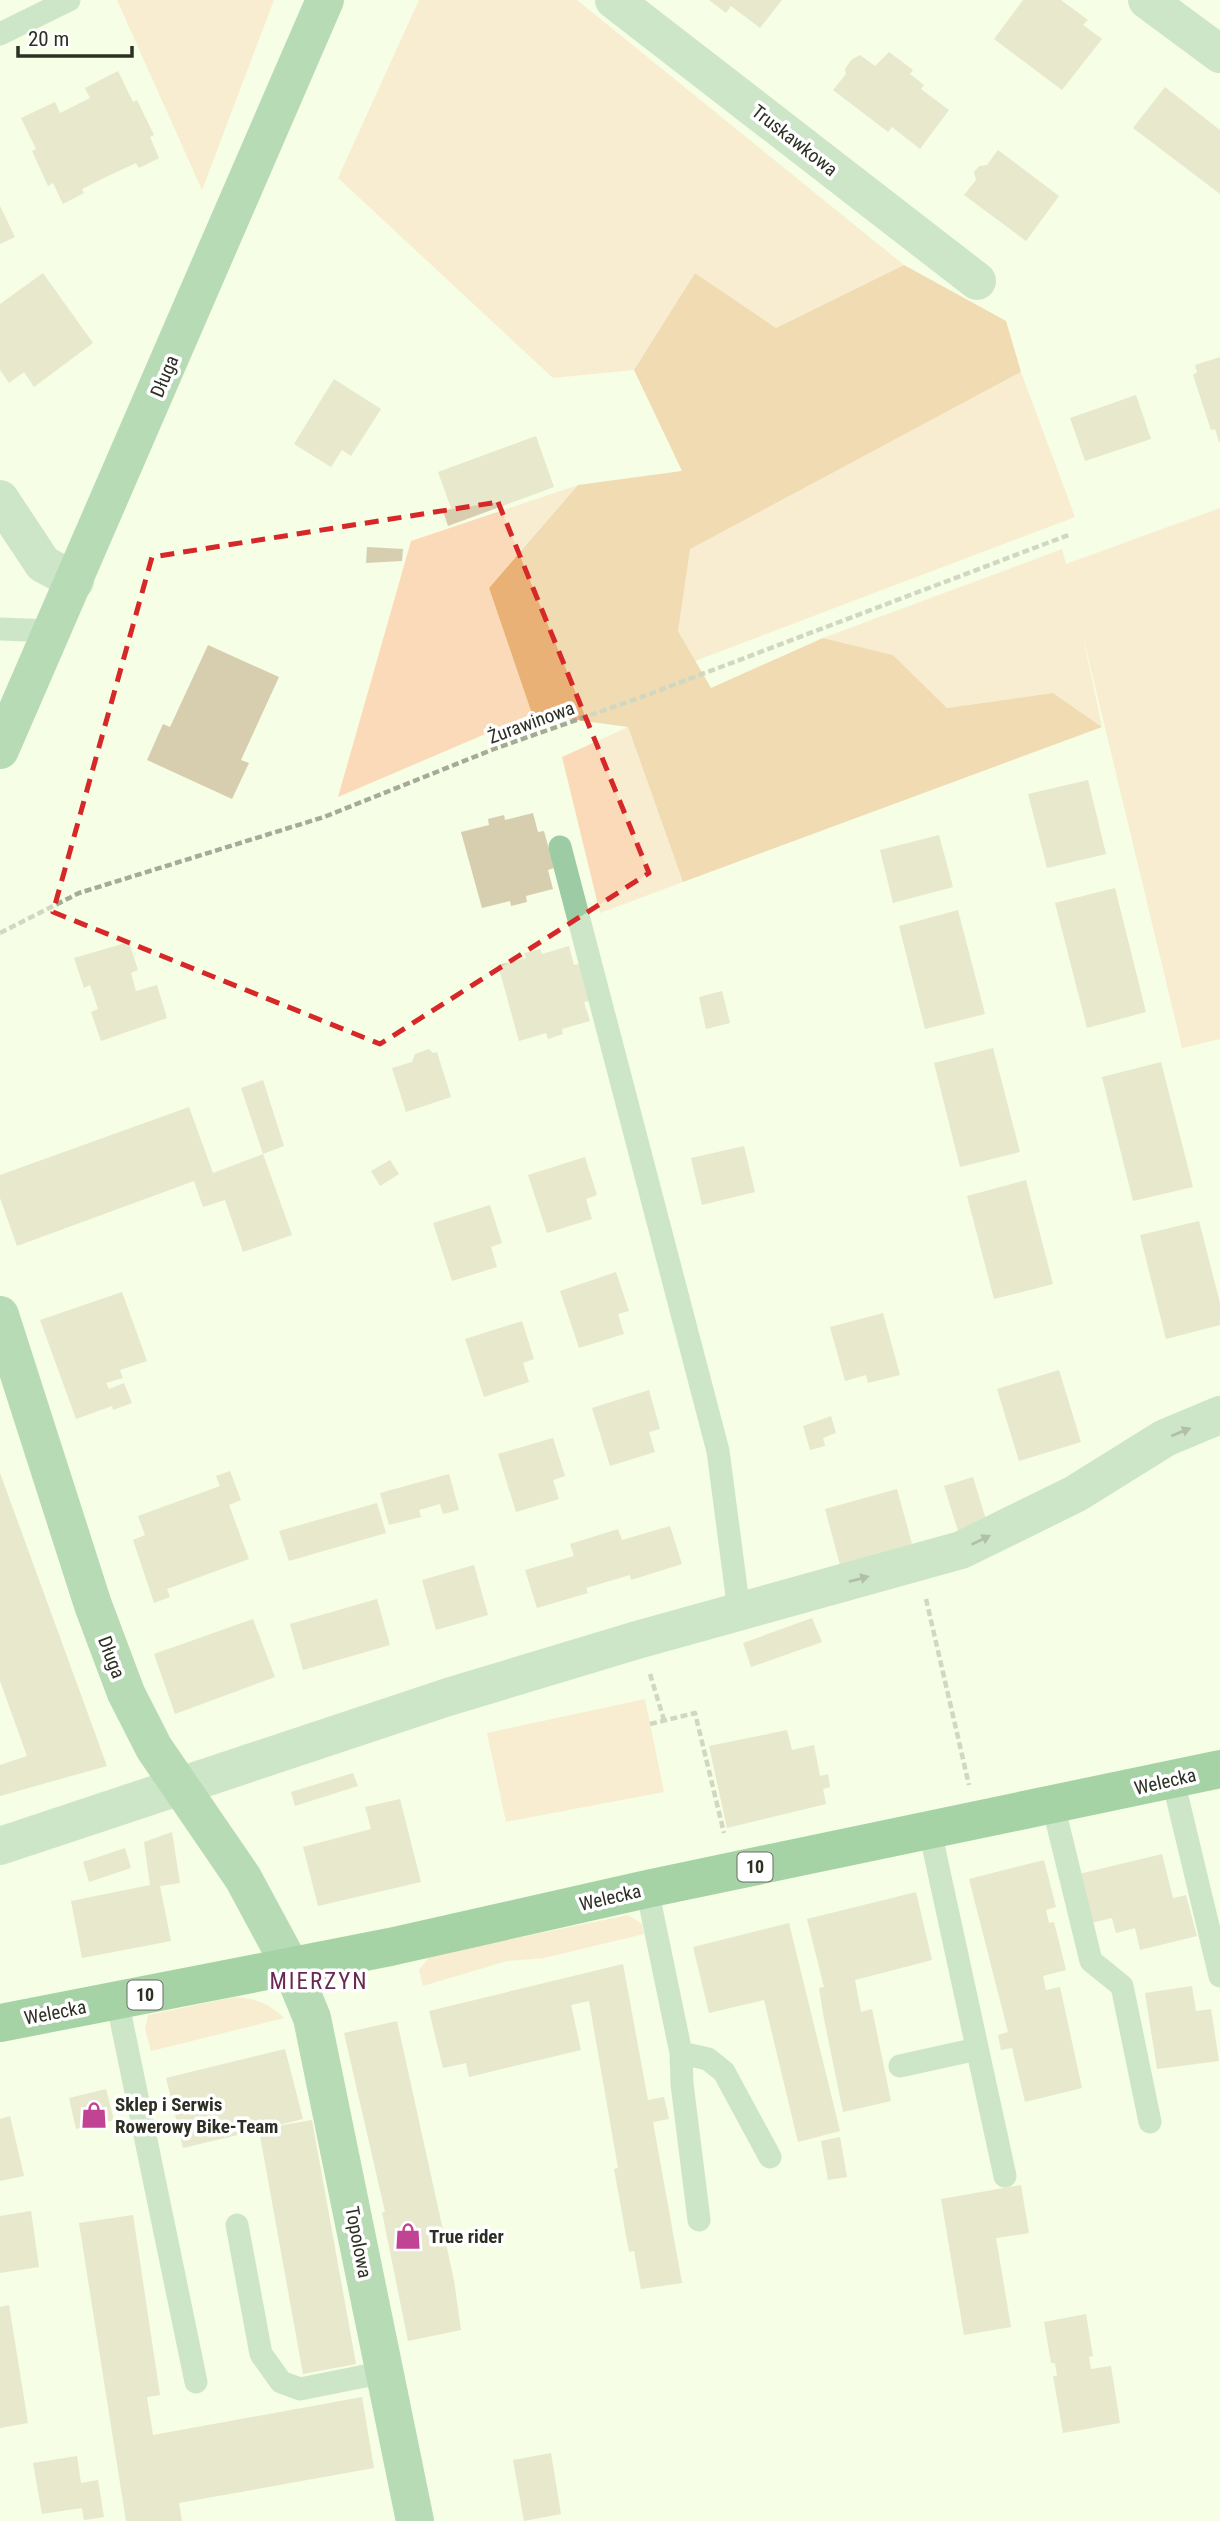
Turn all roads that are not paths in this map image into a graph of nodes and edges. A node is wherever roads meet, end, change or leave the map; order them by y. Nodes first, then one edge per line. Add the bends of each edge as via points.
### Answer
1 (69, 0) edge
2 (326, 0) edge
3 (614, 0) edge
4 (1147, 0) edge
5 (0, 34) edge
6 (1220, 54) edge
7 (977, 281) dead end
8 (0, 499) edge
9 (75, 581) junction
10 (0, 629) edge
11 (52, 632) junction
12 (0, 750) edge
13 (560, 847) dead end
14 (0, 1315) edge
15 (1220, 1415) edge
16 (739, 1611) junction
17 (1220, 1769) edge
18 (1173, 1780) junction
19 (181, 1788) junction
20 (1053, 1805) junction
21 (930, 1831) junction
22 (0, 1846) edge
23 (646, 1889) junction
24 (290, 1966) junction
25 (1220, 1976) edge
26 (117, 2000) junction
27 (0, 2023) edge
28 (977, 2049) junction
29 (681, 2053) junction
30 (900, 2066) dead end
31 (1150, 2122) dead end
32 (770, 2157) dead end
33 (1005, 2176) dead end
34 (699, 2220) dead end
35 (237, 2225) dead end
36 (385, 2372) junction
37 (196, 2382) dead end
38 (415, 2521) edge

1 - 5 lane
2 - 9 street, Długa
3 - 7 street, Truskawkowa
4 - 6 street
8 - 9 street via 43,564
9 - 11 street, Długa
10 - 11 lane
11 - 12 street, Długa
13 - 16 lane via 718,1451
14 - 19 street, Długa via 104,1637 142,1725
16 -> 15 street via 961,1550 1075,1494 1165,1438
16 - 19 street via 448,1697
17 - 18 main road, Welecka / 10
18 - 20 main road, Welecka / 10
18 - 25 lane
19 - 22 street
19 - 24 street, Długa via 226,1849
20 - 21 main road, Welecka / 10
20 - 31 lane via 1091,1961 1122,1986
21 - 23 main road, Welecka / 10
21 - 28 lane
23 - 24 main road, Welecka / 10
23 - 29 lane
24 - 26 main road, Welecka / 10
24 - 36 street, Topolowa via 316,2034
26 - 27 main road, Welecka / 10
26 - 37 lane
28 - 30 lane
28 - 33 lane
29 - 32 lane via 708,2059 724,2071
29 - 34 lane
35 - 36 lane via 261,2354 281,2382 300,2389
36 - 38 street, Topolowa

